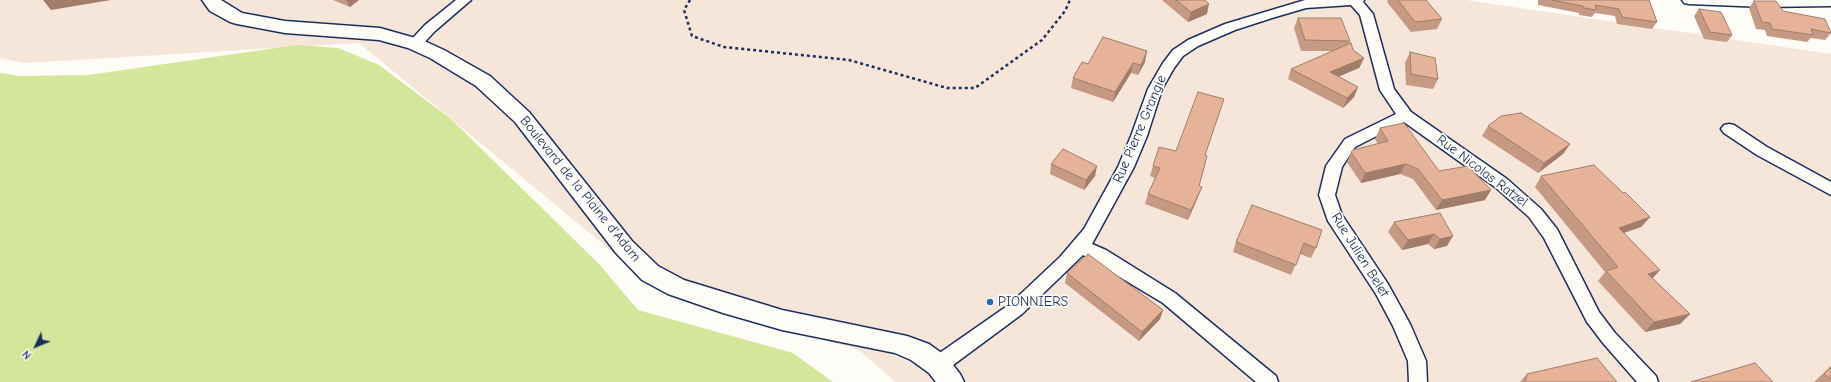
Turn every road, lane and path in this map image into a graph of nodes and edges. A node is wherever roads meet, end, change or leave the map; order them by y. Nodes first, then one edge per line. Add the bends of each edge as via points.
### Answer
1 (211, 0) edge
2 (464, 0) edge
3 (690, 0) edge
4 (1070, 0) edge
5 (1356, 0) edge
6 (1689, 0) edge
7 (1831, 2) edge
8 (415, 44) junction
9 (1406, 116) junction
10 (1729, 129) dead end
11 (1831, 189) edge
12 (1081, 246) junction
13 (944, 374) edge
14 (1269, 382) edge
15 (1418, 382) edge
16 (1649, 382) edge

1 - 8 street, Boulevard de la Plaine d'Adam via 217,7 237,18 285,27 380,34
2 - 8 street
3 - 4 path via 684,10 692,36 724,47 848,60 947,88 975,88 1042,40 1065,11
5 - 9 street, Rue Nicolas Ratzel via 1366,14 1387,90
5 - 12 street, Rue Pierre Grangie via 1305,4 1267,15 1230,27 1193,43 1178,53 1155,89 1126,167
6 - 7 street
8 - 13 street, Boulevard de la Plaine d'Adam via 482,81 522,117 624,247 650,273 676,287 782,320 898,343 920,352
9 - 15 street, Rue Julien Belet via 1350,143 1334,166 1327,195 1334,217 1382,289 1401,324 1417,361
9 - 16 street, Rue Nicolas Ratzel via 1501,183 1535,213 1551,234 1593,317
10 - 11 street via 1762,151
12 - 13 street, Rue Pierre Grangie
12 - 14 street via 1169,298

